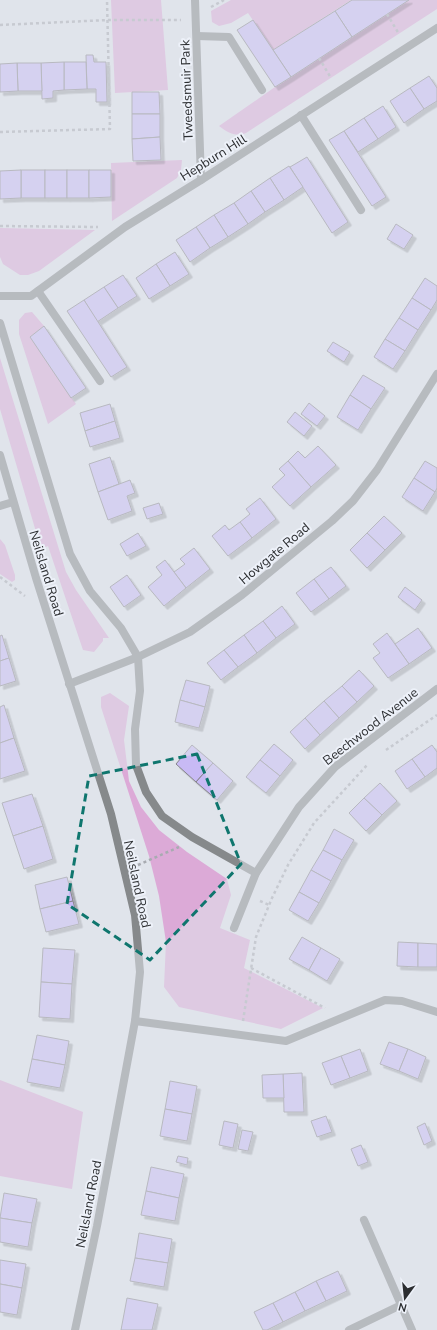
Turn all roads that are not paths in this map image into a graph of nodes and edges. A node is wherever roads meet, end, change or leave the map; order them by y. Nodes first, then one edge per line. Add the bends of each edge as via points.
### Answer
1 (195, 0) edge
2 (437, 28) edge
3 (197, 36) junction
4 (262, 90) dead end
5 (301, 115) junction
6 (201, 180) junction
7 (361, 210) dead end
8 (38, 290) junction
9 (0, 296) edge
10 (0, 323) edge
11 (437, 374) edge
12 (100, 381) dead end
13 (0, 455) edge
14 (13, 502) junction
15 (0, 506) edge
16 (138, 657) junction
17 (69, 684) junction
18 (437, 689) edge
19 (256, 873) junction
20 (234, 928) dead end
21 (437, 1012) edge
22 (134, 1021) junction
23 (364, 1220) dead end
24 (401, 1305) junction
25 (75, 1330) edge
26 (349, 1330) edge
27 (412, 1330) edge

1 - 3 street, Tweedsmuir Park
2 - 5 street, Hepburn Hill
3 - 4 street via 229,37
3 - 6 street, Tweedsmuir Park
5 - 6 street, Hepburn Hill
5 - 7 street
6 - 8 street, Hepburn Hill via 125,227
8 - 9 street, Hepburn Hill via 31,296
8 - 12 street
10 - 16 street via 70,554 90,592 121,628
11 - 16 street, Howgate Road via 377,470 353,501 332,521 235,600 190,632
13 - 14 street, Neilsland Road
14 - 15 street
14 - 17 street, Neilsland Road
16 - 17 street, Howgate Road
16 - 19 street via 140,690 135,729 136,765 146,792 162,816 196,840
17 - 22 street, Neilsland Road via 111,814 135,916 140,972
18 - 19 street, Beechwood Avenue via 335,767 298,807
19 - 20 street, Beechwood Avenue
21 - 22 street via 402,1001 385,1000 286,1041
22 - 25 street, Neilsland Road via 97,1226
23 - 24 street
24 - 26 street
24 - 27 street

